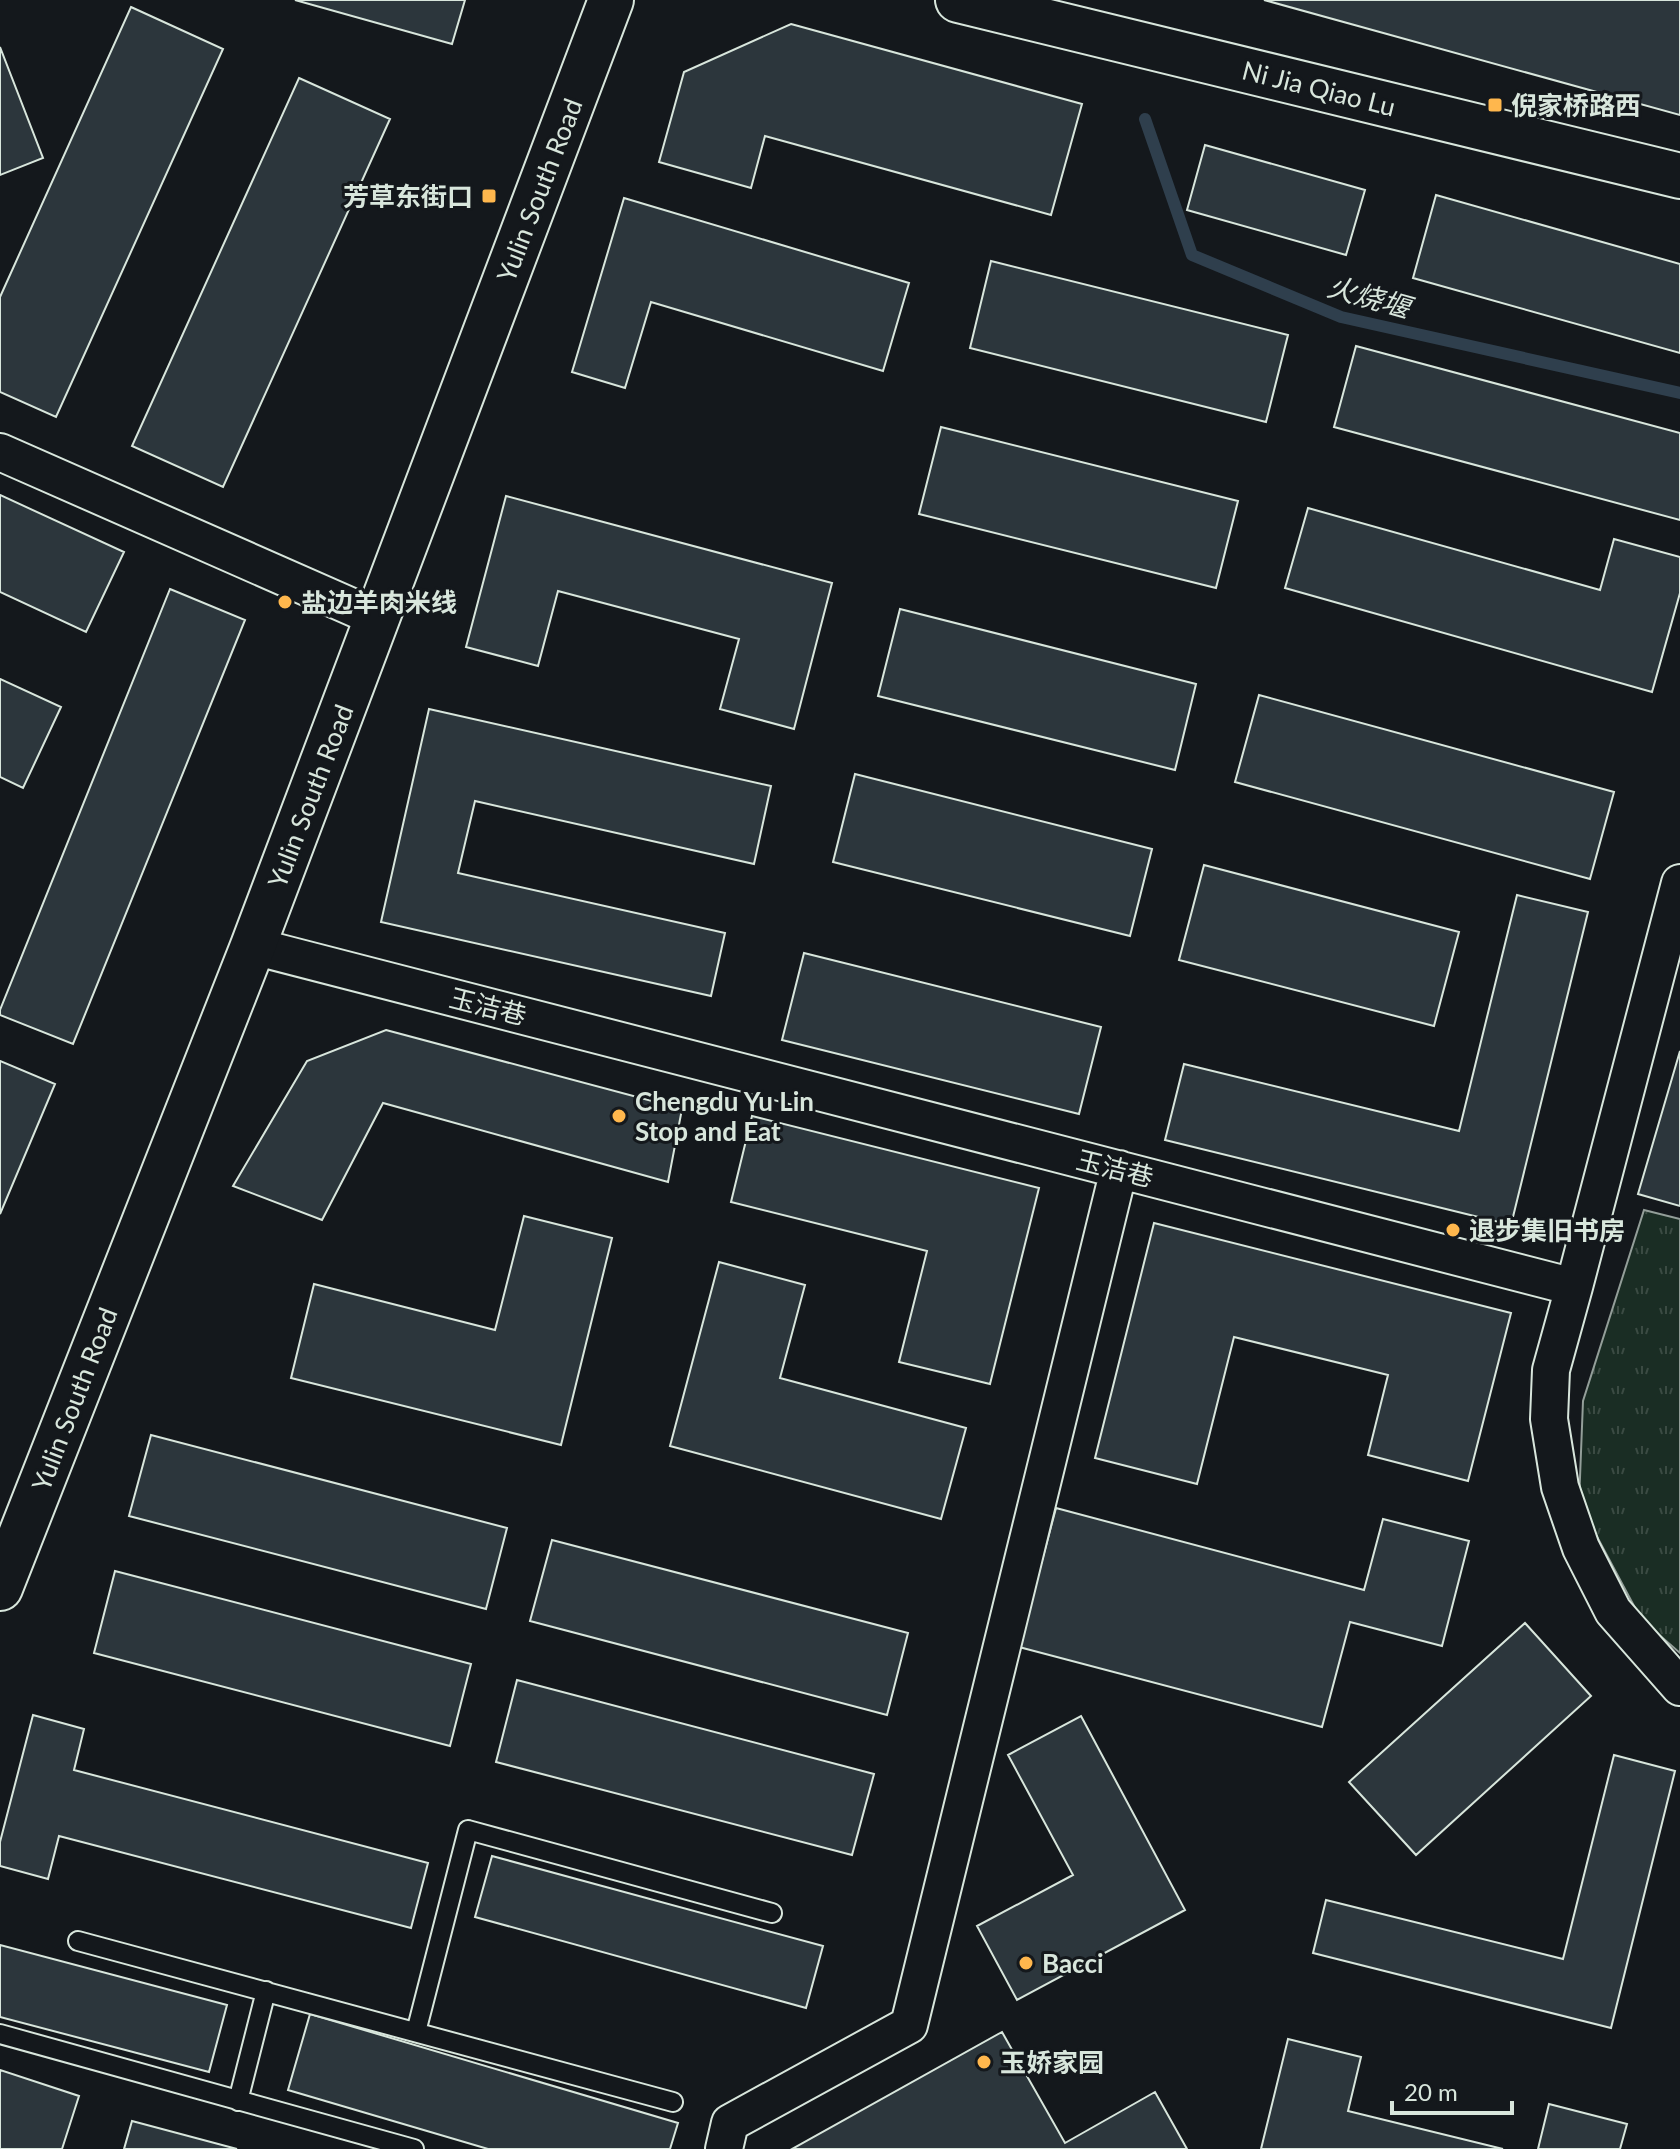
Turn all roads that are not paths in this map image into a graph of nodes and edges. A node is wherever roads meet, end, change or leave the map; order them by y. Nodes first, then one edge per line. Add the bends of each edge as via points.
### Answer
1 (611, 0) edge
2 (958, 0) edge
3 (1680, 176) edge
4 (0, 452) edge
5 (377, 618) junction
6 (1680, 883) edge
7 (253, 946) junction
8 (1119, 1169) junction
9 (1574, 1287) junction
10 (0, 1588) edge
11 (1680, 1687) edge
12 (772, 1913) dead end
13 (78, 1941) dead end
14 (266, 1991) junction
15 (416, 2032) junction
16 (0, 2034) edge
17 (238, 2101) junction
18 (673, 2102) dead end
19 (414, 2149) edge
20 (724, 2149) edge

1 - 5 main road, Yulin South Road
2 - 3 main road, Ni Jia Qiao Lu
4 - 5 street
5 - 7 main road, Yulin South Road
6 - 9 street
7 - 8 street, 玉洁巷
7 - 10 main road, Yulin South Road
8 - 9 street, 玉洁巷
8 - 20 street via 909,2025 730,2123
9 - 11 street via 1551,1370 1549,1419 1560,1487 1581,1548 1613,1611
12 - 15 lane via 468,1830
13 - 14 lane
14 - 15 lane
14 - 17 lane
15 - 18 lane
16 - 17 lane
17 - 19 lane

